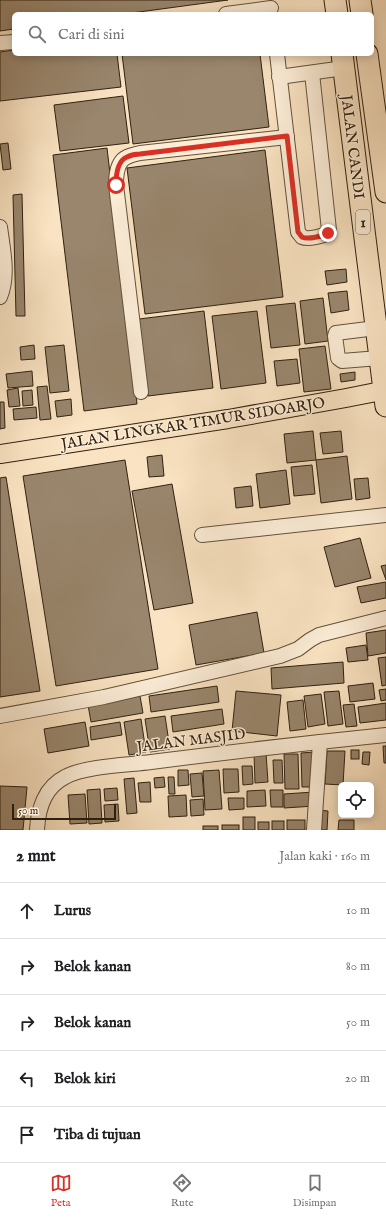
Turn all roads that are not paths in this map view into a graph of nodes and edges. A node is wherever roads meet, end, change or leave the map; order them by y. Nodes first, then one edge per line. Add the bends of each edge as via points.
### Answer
1 (335, 0) edge
2 (360, 0) edge
3 (271, 7) edge
4 (239, 12) edge
5 (337, 12) edge
6 (362, 12) edge
7 (12, 42) edge
8 (0, 43) edge
9 (276, 56) edge
10 (367, 56) edge
11 (343, 61) edge
12 (312, 73) junction
13 (279, 77) junction
14 (382, 132) edge
15 (287, 136) junction
16 (386, 192) edge
17 (0, 226) edge
18 (0, 297) edge
19 (376, 328) junction
20 (379, 358) junction
21 (141, 392) dead end
22 (385, 396) edge
23 (0, 454) edge
24 (386, 514) edge
25 (202, 535) dead end
26 (386, 618) edge
27 (0, 716) edge
28 (386, 735) edge
29 (320, 742) junction
30 (36, 830) edge
31 (314, 830) edge

1 - 5 highway
2 - 6 highway
3 - 4 street
7 - 8 street
9 - 13 street
10 - 14 highway, JALAN CANDI
11 - 12 street
11 - 19 highway, JALAN CANDI / 1
12 - 13 street
12 - 15 street via 329,230 324,235 306,238 298,232
13 - 15 street
14 - 16 highway, JALAN CANDI
15 - 21 street via 140,154 126,157 119,165 116,185
17 - 18 street via 5,280
19 - 20 highway, JALAN CANDI / 1
19 - 20 street via 336,333 335,336 339,360
20 - 22 highway, JALAN CANDI / 1
22 - 23 main road, JALAN LINGKAR TIMUR SIDOARJO via 346,398
24 - 25 street
26 - 27 street via 319,635 298,649 280,656 104,697
28 - 29 street, JALAN MASJID
29 - 30 street, JALAN MASJID via 75,772 56,782 49,790 40,808
29 - 31 street

